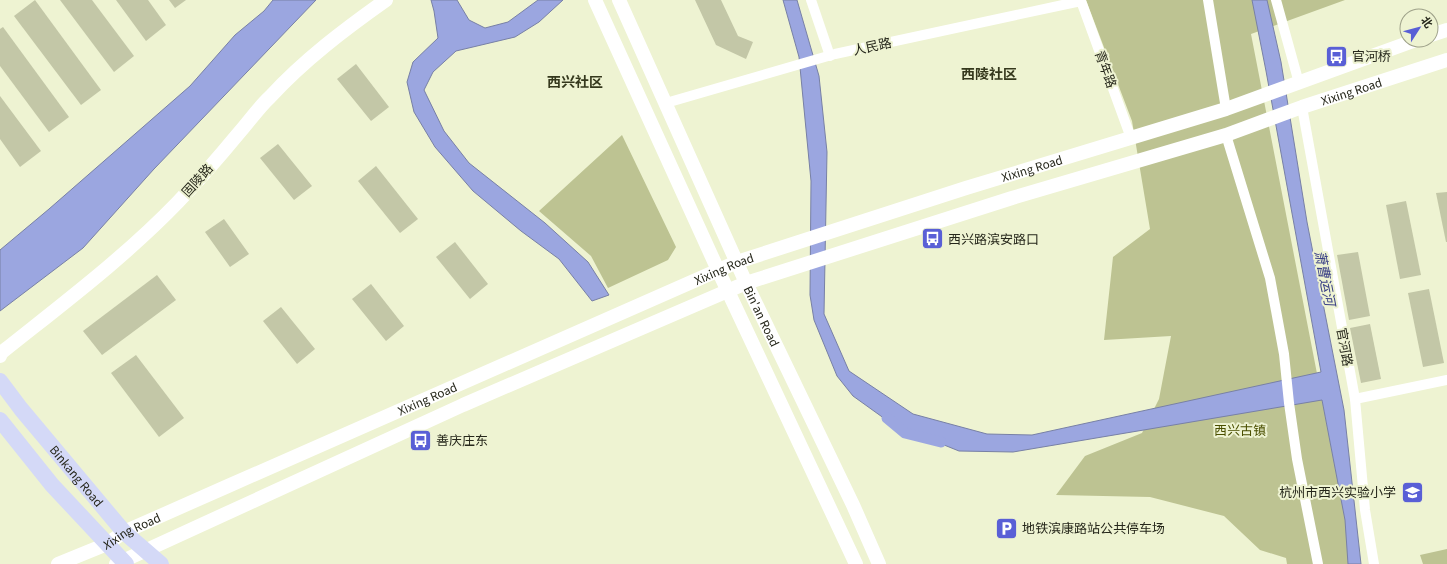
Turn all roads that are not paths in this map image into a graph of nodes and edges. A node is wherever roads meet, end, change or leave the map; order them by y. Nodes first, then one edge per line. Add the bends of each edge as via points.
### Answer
1 (386, 0) edge
2 (595, 0) edge
3 (619, 0) edge
4 (811, 0) edge
5 (1208, 0) edge
6 (1276, 0) edge
7 (1081, 1) edge
8 (1069, 2) edge
9 (1399, 46) edge
10 (830, 56) junction
11 (1447, 60) edge
12 (1295, 84) junction
13 (666, 103) junction
14 (1300, 108) junction
15 (1226, 109) junction
16 (1226, 135) junction
17 (1131, 138) junction
18 (737, 262) junction
19 (718, 270) junction
20 (746, 283) junction
21 (728, 291) junction
22 (0, 354) edge
23 (1447, 380) edge
24 (0, 381) edge
25 (1355, 399) junction
26 (0, 420) edge
27 (124, 532) junction
28 (107, 544) junction
29 (146, 550) junction
30 (122, 563) edge
31 (58, 564) edge
32 (161, 564) edge
33 (856, 564) edge
34 (880, 564) edge
35 (1318, 564) edge
36 (1374, 564) edge

1 - 22 main road, 固陵路 via 312,57 270,97 178,202 136,241 72,297
2 - 19 main road, Bin'an Road
3 - 13 main road, Bin'an Road
4 - 10 street
5 - 15 street
6 - 12 street
7 - 8 street, 人民路
7 - 17 street, 青年路
8 - 10 street, 人民路
9 - 12 main road, Xixing Road
10 - 13 street, 人民路
11 - 14 main road, Xixing Road
12 - 15 main road, Xixing Road
13 - 18 main road, Bin'an Road
14 - 16 main road, Xixing Road
14 - 25 street, 官河路
15 - 17 main road, Xixing Road
16 - 20 main road, Xixing Road via 1012,198
16 - 35 street via 1270,278 1284,354 1297,459
17 - 18 main road, Xixing Road
18 - 19 main road, Xixing Road
18 - 20 main road, Bin'an Road
19 - 21 main road, Bin'an Road
19 - 27 main road, Xixing Road
20 - 21 main road, Xixing Road
20 - 34 main road, Bin'an Road
21 - 29 main road, Xixing Road via 463,405
21 - 33 main road, Bin'an Road
23 - 25 street
24 - 27 main road, Binkang Road via 20,409
25 - 36 street, 官河路 via 1365,510
26 - 28 main road, Binkang Road via 52,485
27 - 28 main road, Xixing Road
27 - 29 main road, Binkang Road
28 - 30 main road, Binkang Road
28 - 31 main road, Xixing Road
29 - 30 main road, Xixing Road
29 - 32 main road, Binkang Road

